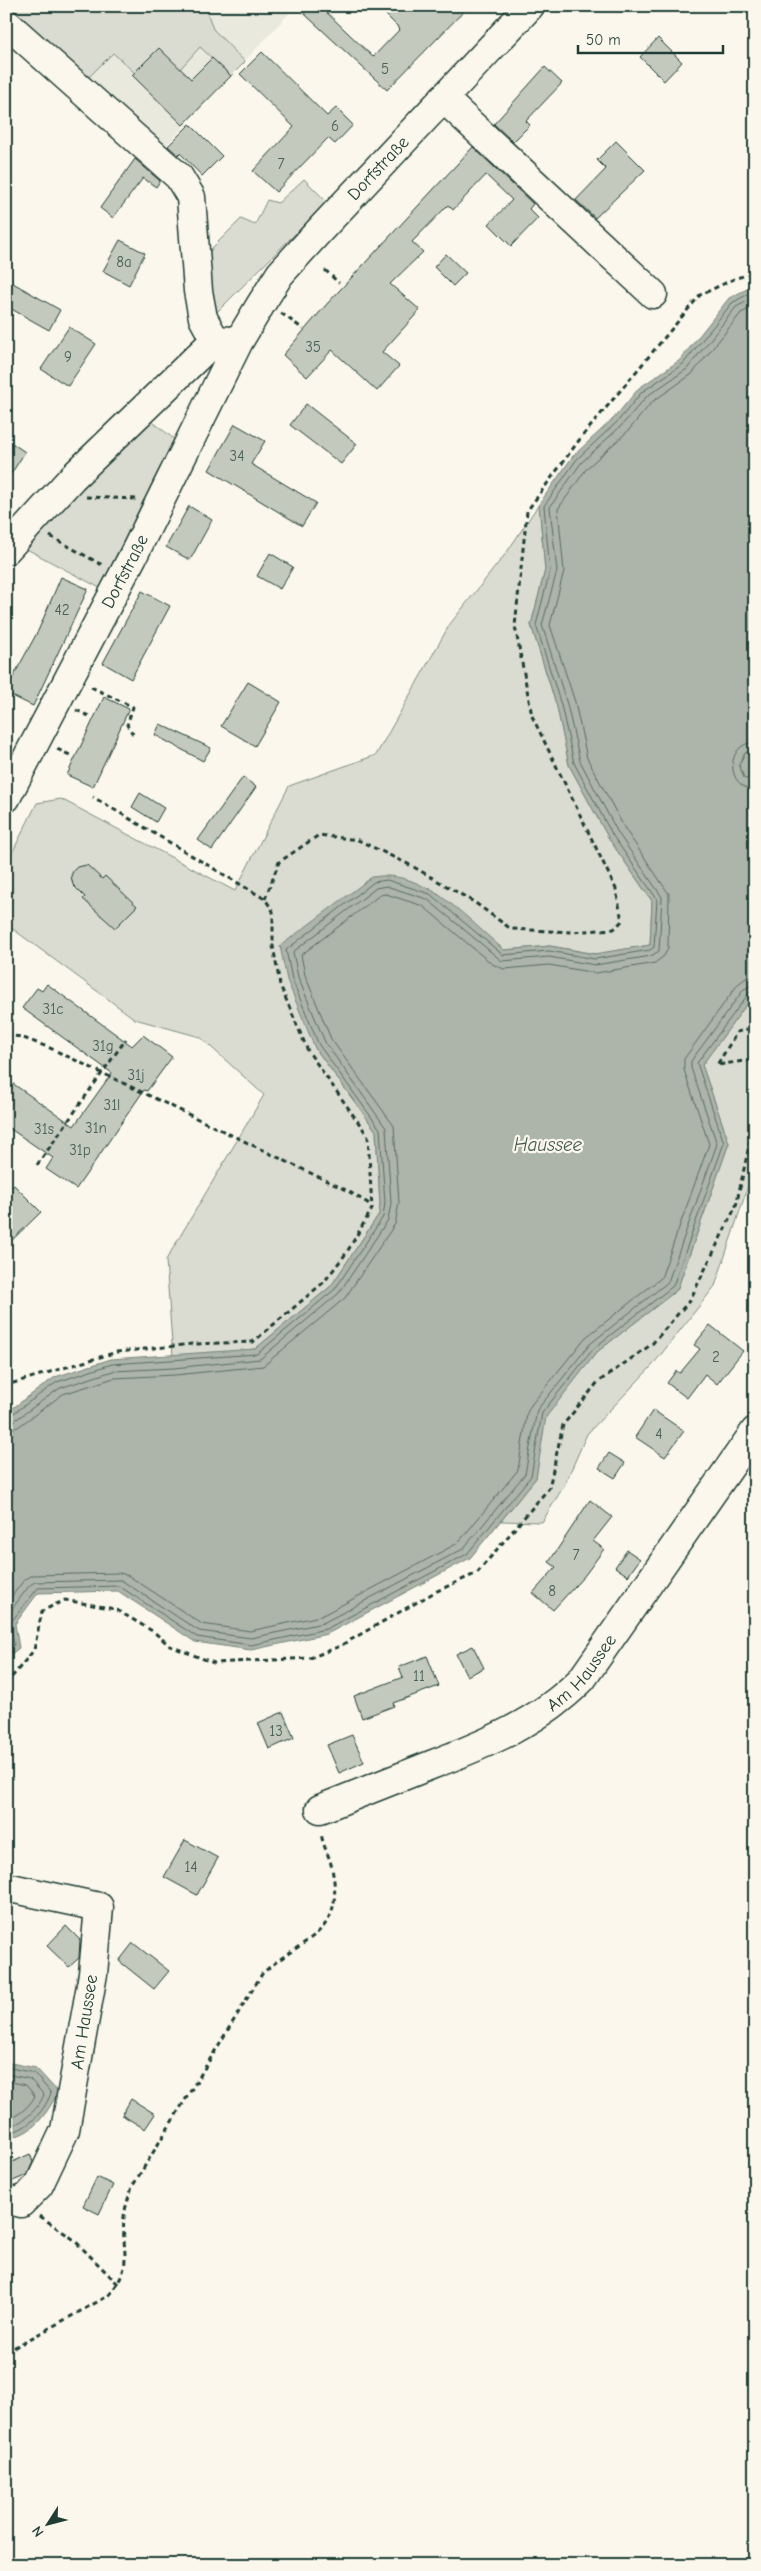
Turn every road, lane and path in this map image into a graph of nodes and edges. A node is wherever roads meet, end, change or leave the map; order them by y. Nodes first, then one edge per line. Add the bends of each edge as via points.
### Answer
1 (530, 6) edge
2 (6, 24) edge
3 (443, 98) junction
4 (325, 270) dead end
5 (755, 273) edge
6 (339, 283) dead end
7 (653, 294) dead end
8 (275, 310) dead end
9 (303, 329) dead end
10 (227, 340) junction
11 (68, 484) junction
12 (156, 508) junction
13 (32, 522) junction
14 (6, 550) edge
15 (122, 576) junction
16 (86, 684) dead end
17 (74, 709) dead end
18 (89, 716) dead end
19 (133, 734) dead end
20 (55, 747) dead end
21 (70, 755) dead end
22 (93, 797) dead end
23 (6, 798) edge
24 (265, 899) junction
25 (755, 1027) edge
26 (6, 1034) edge
27 (126, 1039) dead end
28 (755, 1044) edge
29 (751, 1060) junction
30 (102, 1073) junction
31 (755, 1081) edge
32 (755, 1118) edge
33 (37, 1166) dead end
34 (371, 1205) junction
35 (6, 1379) edge
36 (10, 1384) junction
37 (6, 1389) edge
38 (755, 1431) edge
39 (6, 1684) edge
40 (320, 1809) joint
41 (6, 1887) edge
42 (14, 2201) edge
43 (118, 2284) junction
44 (6, 2352) edge

1 - 3 main road, Dorfstraße
2 - 10 main road via 179,177 191,196 203,318
3 - 7 main road
3 - 10 main road, Dorfstraße via 280,274
4 - 6 path
5 - 24 path via 700,294 580,439 527,511 515,626 532,716 616,889 622,921 614,929 570,932 511,929 474,902 412,866 358,840 320,835 279,862
8 - 9 path
10 - 11 main road, Dorfstraße
10 - 12 main road, Dorfstraße
11 - 12 path via 85,497 132,498
11 - 13 main road, Dorfstraße
12 - 15 main road, Dorfstraße
13 - 14 main road, Dorfstraße
13 - 15 path via 39,530
15 - 23 main road, Dorfstraße
16 - 19 path via 133,707 127,725
17 - 18 path
20 - 21 path
22 - 24 path
24 - 34 path via 273,911 273,946 280,985 308,1051 368,1136
25 - 29 path via 737,1032 717,1065
26 - 30 path via 50,1048
27 - 30 path
28 - 29 path
29 - 31 path
30 - 33 path
30 - 34 path
32 - 39 path via 736,1206 690,1300 652,1344 598,1382 563,1425 549,1488 477,1574 435,1592 338,1647 310,1658 214,1663 170,1646 154,1632 115,1609 65,1600 42,1611 34,1650
34 - 36 path via 372,1209 348,1252 324,1282 253,1342 117,1352
35 - 36 path
36 - 37 path
38 - 40 main road, Am Haussee via 570,1692 548,1710 500,1737
40 - 43 path via 321,1835 332,1868 335,1892 331,1918 308,1941 276,1960 262,1974 132,2187 124,2216 126,2268
41 - 42 main road, Am Haussee via 99,1907 92,1974 65,2130 39,2184
42 - 43 path via 73,2239
43 - 44 path via 108,2296

